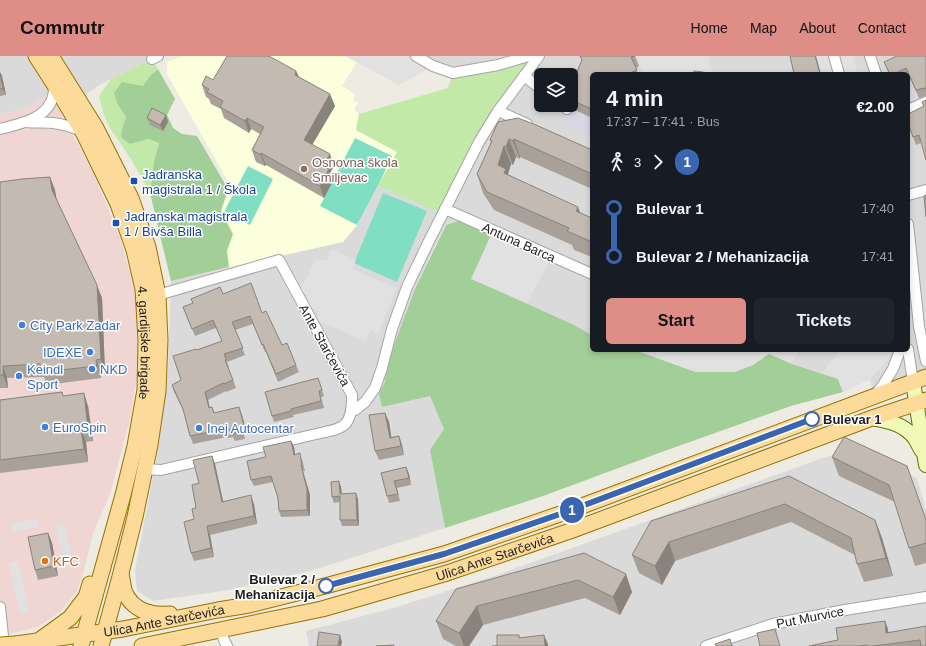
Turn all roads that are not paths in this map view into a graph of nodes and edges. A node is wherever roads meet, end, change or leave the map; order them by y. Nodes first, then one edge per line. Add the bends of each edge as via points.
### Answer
1 (36, 56) edge
2 (51, 56) edge
3 (416, 56) edge
4 (529, 56) edge
5 (539, 56) edge
6 (834, 56) edge
7 (870, 56) edge
8 (513, 58) edge
9 (838, 72) edge
10 (875, 72) edge
11 (524, 76) junction
12 (54, 84) junction
13 (534, 84) edge
14 (926, 102) edge
15 (910, 109) edge
16 (498, 111) junction
17 (26, 122) junction
18 (534, 127) edge
19 (0, 128) edge
20 (82, 131) junction
21 (926, 190) edge
22 (910, 194) edge
23 (445, 209) junction
24 (910, 242) edge
25 (590, 273) edge
26 (158, 295) junction
27 (919, 326) junction
28 (926, 336) edge
29 (899, 352) edge
30 (909, 352) edge
31 (926, 361) edge
32 (919, 380) edge
33 (874, 396) junction
34 (921, 402) edge
35 (351, 411) junction
36 (872, 418) junction
37 (925, 461) edge
38 (145, 469) junction
39 (105, 560) junction
40 (121, 573) junction
41 (923, 599) edge
42 (0, 607) edge
43 (180, 618) junction
44 (221, 630) junction
45 (105, 632) junction
46 (83, 640) edge
47 (38, 641) junction
48 (0, 645) edge
49 (10, 645) edge
50 (100, 646) edge
51 (142, 646) edge
52 (227, 646) edge
53 (706, 646) edge

1 - 12 main road, 4. gardijske brigade
2 - 26 main road, 4. gardijske brigade via 96,128 131,198 148,247
3 - 8 street via 453,73 498,65
4 - 8 street
5 - 11 street
6 - 9 street
7 - 10 street
11 - 13 street
11 - 16 street
12 - 17 street via 53,96 48,107
12 - 20 main road, 4. gardijske brigade
14 - 15 street
16 - 18 street
16 - 23 street
17 - 19 street
17 - 20 street via 54,123
20 - 39 main road, 4. gardijske brigade via 118,204 134,250 143,289 146,340 145,390 135,446
21 - 22 street
23 - 25 street, Antuna Barca
23 - 35 street via 407,286 375,388 365,402
24 - 27 street
26 - 35 street, Ante Starčevića via 279,260 352,395
26 - 38 main road, 4. gardijske brigade via 158,391
27 - 28 street
27 - 31 street
29 - 33 street via 893,369
30 - 32 street
32 - 33 main road, Ulica Ante Starčevića
32 - 34 main road
33 - 43 main road, Ulica Ante Starčevića via 566,512 444,554 256,603
34 - 36 main road, Ulica Ante Starčevića
34 - 37 main road
35 - 38 street via 342,427 325,432 161,470
36 - 37 main road via 903,427 915,438
36 - 44 main road, Ulica Ante Starčevića via 570,531 447,573 322,609
38 - 40 main road, 4. gardijske brigade
39 - 46 main road, 4. gardijske brigade
39 - 47 main road via 95,571 86,597 79,608 70,618
40 - 43 main road via 124,590 134,605 153,614 169,614
40 - 45 main road, 4. gardijske brigade
41 - 53 street, Put Murvice via 773,624
42 - 49 street
43 - 45 main road, Ulica Ante Starčevića
44 - 51 main road, Ulica Ante Starčevića
44 - 52 street
45 - 46 main road, Ulica Ante Starčevića
45 - 50 main road, 4. gardijske brigade
46 - 47 main road, Ulica Ante Starčevića
47 - 49 main road, Ulica Ante Starčevića
48 - 49 main road, Ulica Ante Starčevića, bridge

